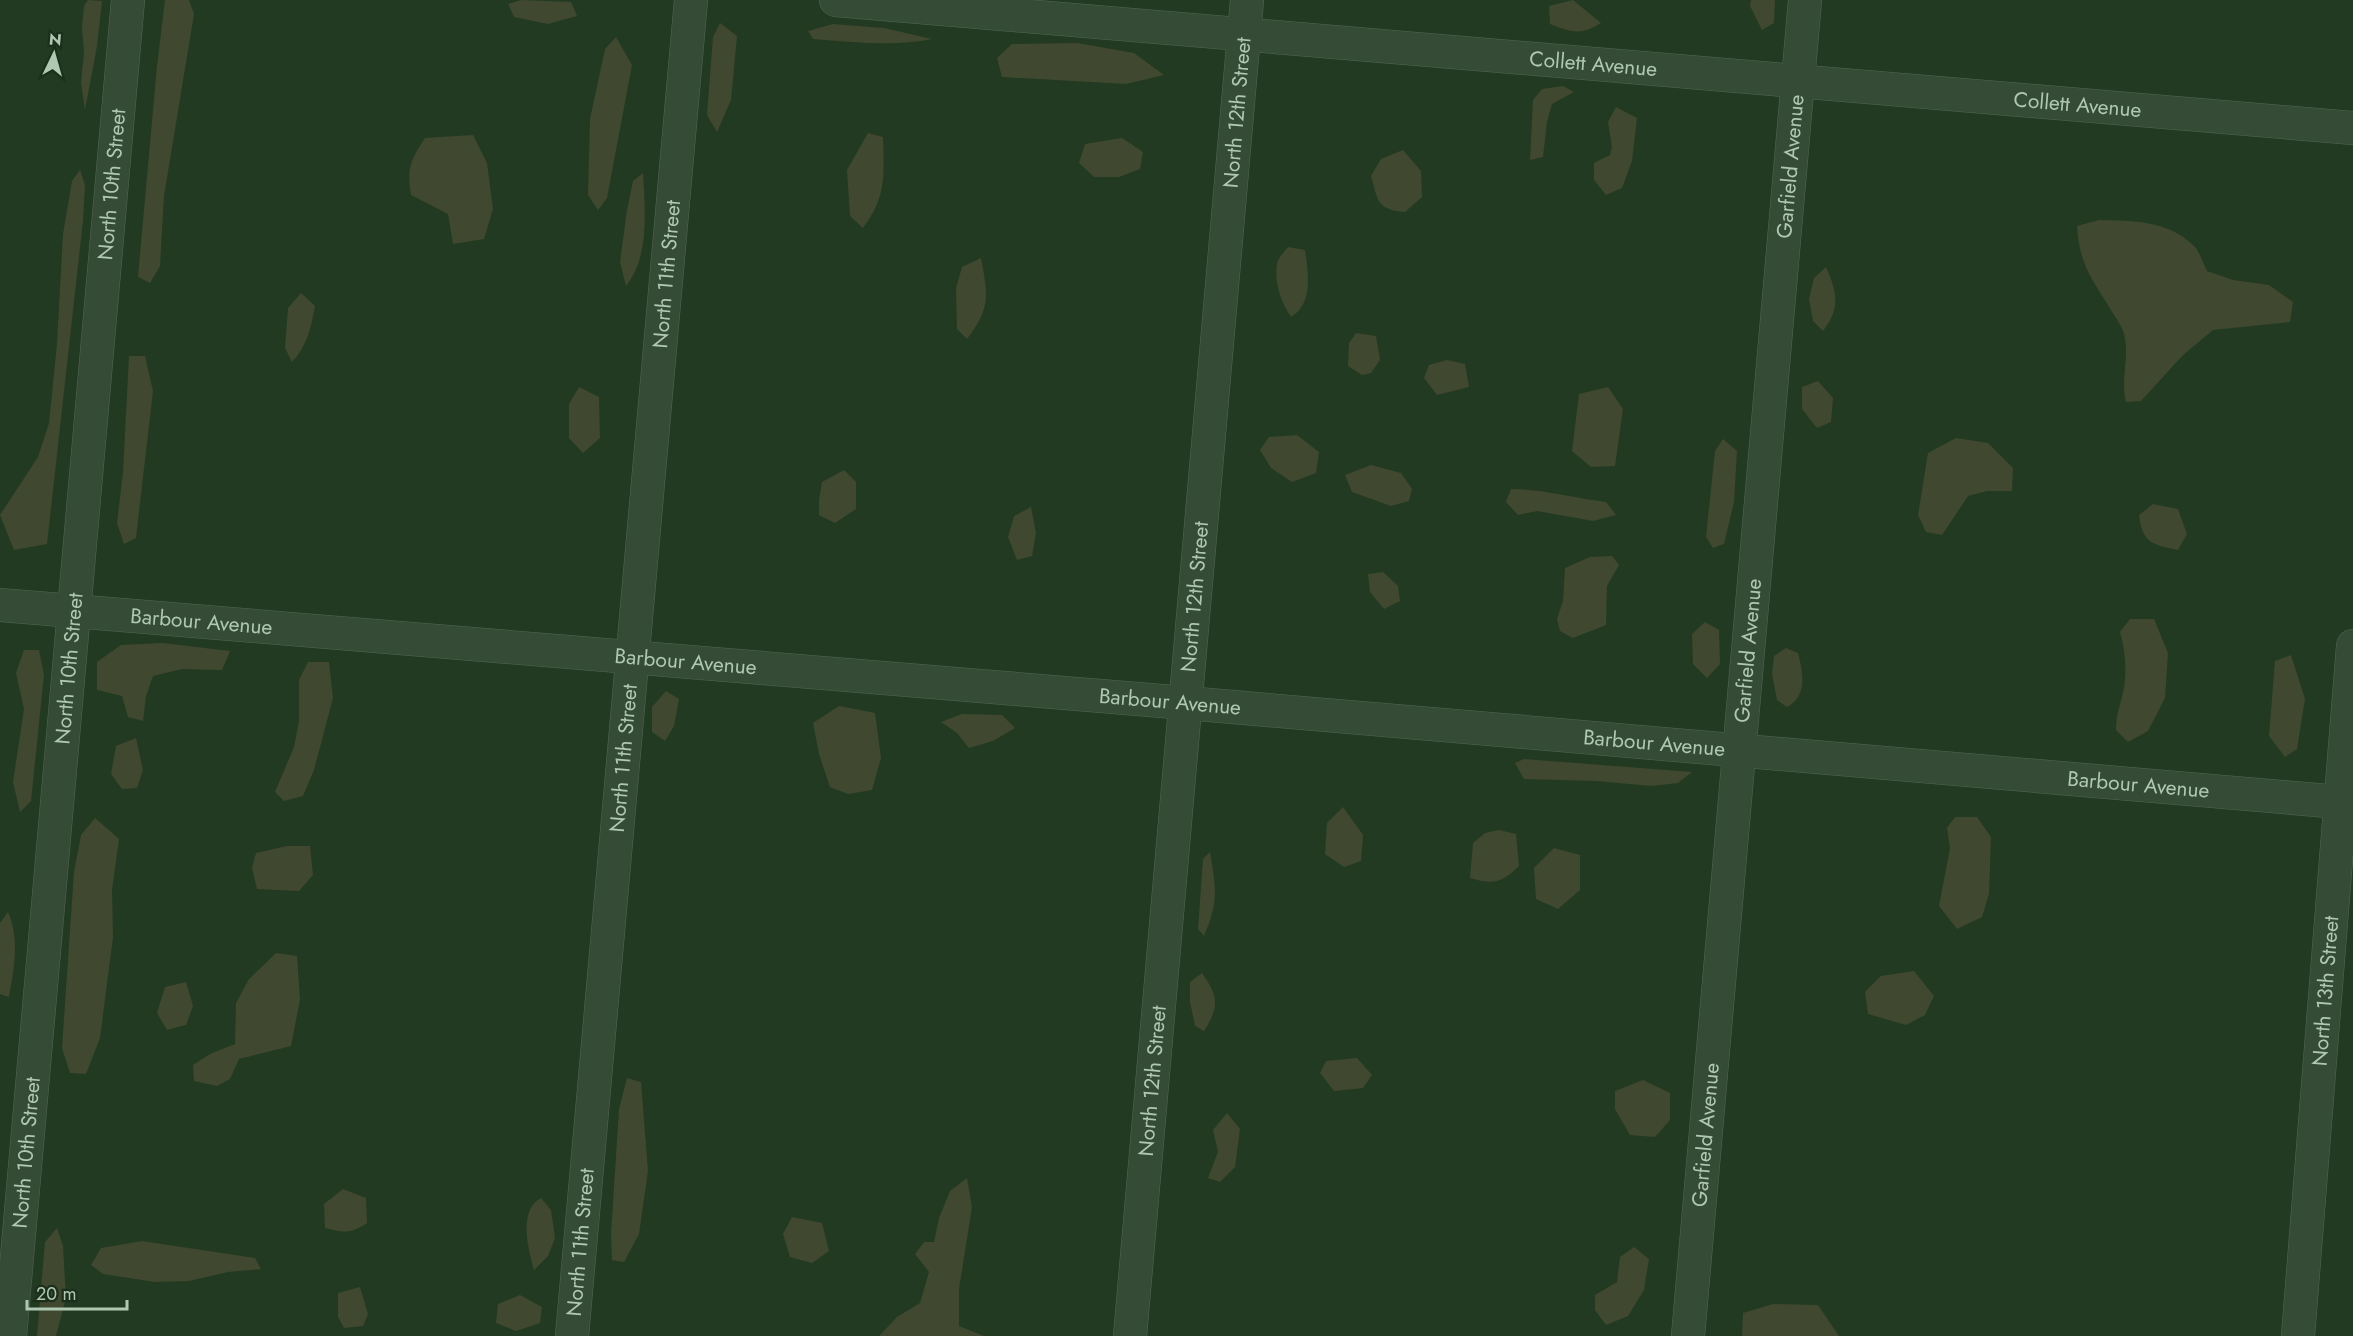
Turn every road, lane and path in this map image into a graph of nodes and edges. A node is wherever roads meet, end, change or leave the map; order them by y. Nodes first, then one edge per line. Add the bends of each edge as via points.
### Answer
1 (128, 0) edge
2 (691, 0) edge
3 (836, 0) edge
4 (1248, 0) edge
5 (1805, 0) edge
6 (1244, 35) junction
7 (1798, 81) junction
8 (2353, 128) edge
9 (0, 605) edge
10 (74, 611) junction
11 (2353, 646) edge
12 (633, 658) junction
13 (1186, 703) junction
14 (1739, 750) junction
15 (2340, 802) junction
16 (10, 1336) edge
17 (572, 1336) edge
18 (1130, 1336) edge
19 (1688, 1336) edge
20 (2298, 1336) edge

1 - 10 street, North 10th Street
2 - 12 street, North 11th Street
3 - 6 street, Collett Avenue
4 - 6 street, North 12th Street
5 - 7 street, Garfield Avenue
6 - 7 street, Collett Avenue
6 - 13 street, North 12th Street
7 - 8 street, Collett Avenue
7 - 14 street, Garfield Avenue
9 - 10 street, Barbour Avenue
10 - 12 street, Barbour Avenue
10 - 16 street, North 10th Street
11 - 15 street, North 13th Street
12 - 13 street, Barbour Avenue
12 - 17 street, North 11th Street
13 - 14 street, Barbour Avenue
13 - 18 street, North 12th Street
14 - 15 street, Barbour Avenue
14 - 19 street, Garfield Avenue
15 - 20 street, North 13th Street

